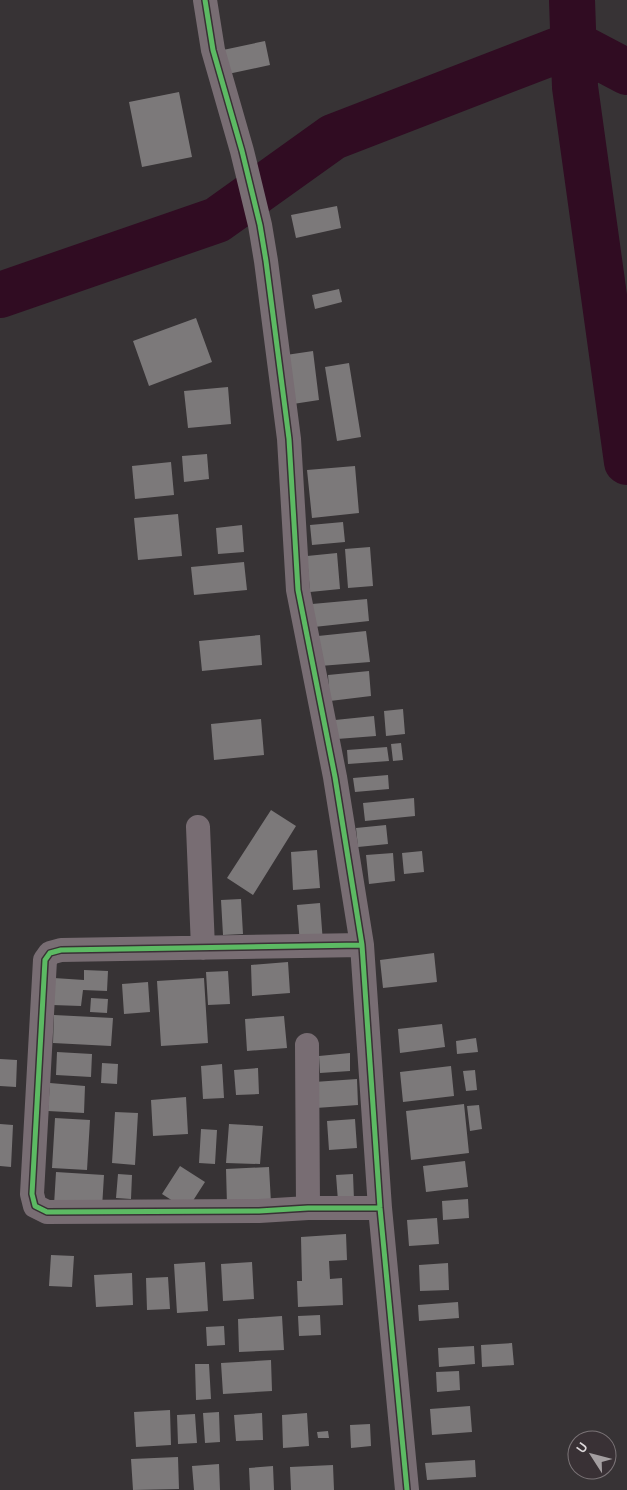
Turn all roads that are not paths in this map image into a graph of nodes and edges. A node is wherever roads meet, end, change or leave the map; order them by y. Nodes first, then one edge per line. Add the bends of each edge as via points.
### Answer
1 (205, 0) edge
2 (198, 827) dead end
3 (362, 945) junction
4 (202, 948) junction
5 (307, 1045) dead end
6 (308, 1208) junction
7 (380, 1208) junction
8 (407, 1490) edge

1 - 3 street via 213,50 260,225 271,290 289,439 298,590 335,777
2 - 4 street
3 - 4 street
3 - 7 street
4 - 6 street via 61,950 50,953 45,960 32,1194 35,1206 47,1212
5 - 6 street
6 - 7 street
7 - 8 street

